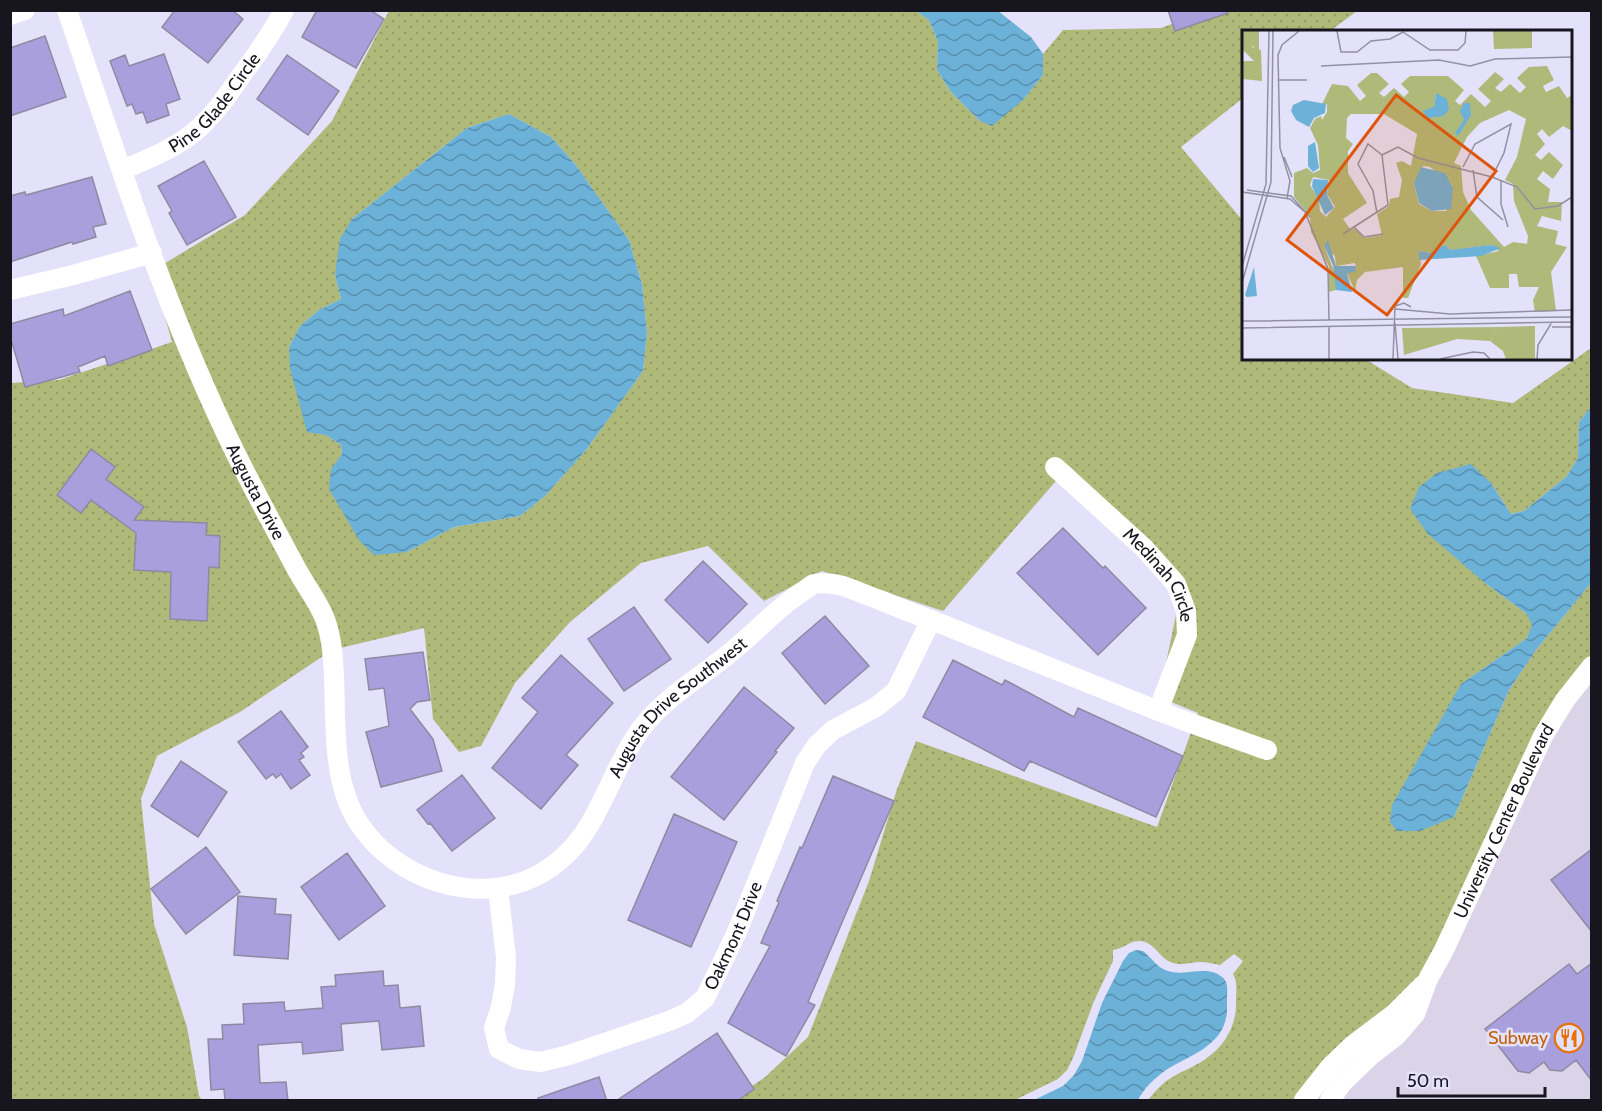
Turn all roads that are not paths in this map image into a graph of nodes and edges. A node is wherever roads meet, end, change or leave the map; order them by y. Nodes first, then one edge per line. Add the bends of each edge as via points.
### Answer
1 (25, 10) edge
2 (67, 10) edge
3 (284, 10) edge
4 (10, 15) edge
5 (122, 170) junction
6 (152, 253) junction
7 (10, 290) edge
8 (1055, 467) dead end
9 (931, 620) junction
10 (1592, 666) edge
11 (1158, 711) junction
12 (1267, 750) dead end
13 (498, 888) junction
14 (1427, 981) junction
15 (1304, 1101) edge
16 (1330, 1101) edge

1 - 4 street
2 - 5 street, Augusta Drive
3 - 5 street, Pine Glade Circle via 266,42 209,118 174,146
5 - 6 street, Augusta Drive
6 - 7 street
6 - 13 street, Augusta Drive via 224,430 327,624 333,648 339,766 345,794 357,820 375,844 420,875 445,885
8 - 11 street, Medinah Circle via 1144,548 1176,584 1186,611 1187,635
9 - 11 street
9 - 13 street, Augusta Drive Southwest via 840,585 816,583 795,596 656,712 639,731 579,842 543,872
9 - 13 street, Oakmont Drive via 896,691 876,707 833,730 805,763 736,934 705,998 687,1013 540,1062 519,1059 499,1049 494,1028 505,984 506,958
10 - 14 street, University Center Boulevard via 1543,736
11 - 12 street
14 - 15 street, University Center Boulevard via 1331,1066
14 - 16 street, University Center Boulevard via 1415,1014 1342,1083

